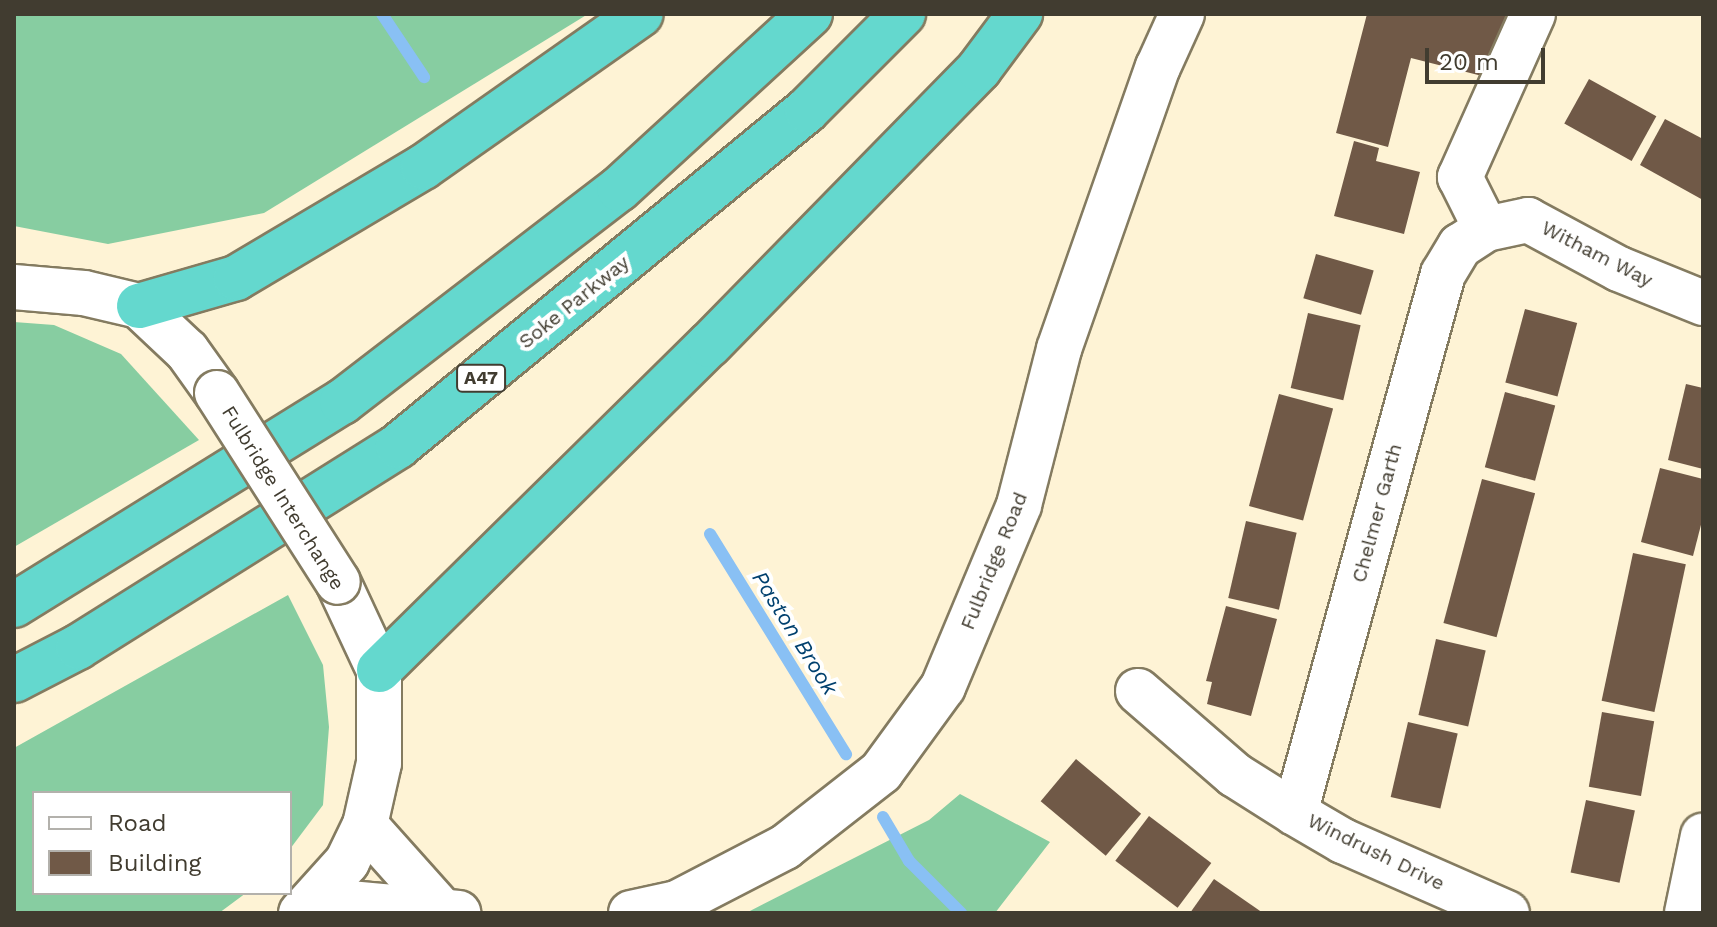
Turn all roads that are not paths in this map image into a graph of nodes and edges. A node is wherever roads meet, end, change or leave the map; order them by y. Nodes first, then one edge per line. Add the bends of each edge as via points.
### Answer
1 (641, 14) edge
2 (810, 14) edge
3 (903, 14) edge
4 (1020, 14) edge
5 (1182, 14) edge
6 (1533, 14) edge
7 (1486, 229) junction
8 (14, 287) edge
9 (1703, 303) edge
10 (139, 306) junction
11 (14, 605) edge
12 (379, 670) junction
13 (14, 680) edge
14 (1138, 691) dead end
15 (1295, 813) junction
16 (365, 825) junction
17 (1703, 836) edge
18 (308, 906) edge
19 (449, 911) edge
20 (631, 913) edge
21 (1507, 913) edge
22 (1687, 913) edge

1 - 10 highway via 423,167 236,278
2 - 11 highway via 619,189 342,402
3 - 13 highway, Soke Parkway / A47 via 807,110 398,446 78,647
4 - 12 highway via 979,69 774,279
5 - 20 street, Fulbridge Road via 1158,67 1059,349 1019,505 943,687 881,772 785,847 677,903
6 - 7 street via 1460,177
7 - 9 street, Witham Way via 1528,220 1619,269
7 - 15 street, Chelmer Garth via 1460,246 1443,274
8 - 10 street, Fulbridge Interchange via 84,293
10 - 12 street, Fulbridge Interchange, bridge via 187,351 217,393 338,582
12 - 16 street, Fulbridge Interchange via 379,763
14 - 15 street, Windrush Drive via 1235,775
15 - 21 street, Windrush Drive via 1343,841
16 - 18 street, Fulbridge Interchange via 347,862
16 - 19 street
17 - 22 street
18 - 19 street

